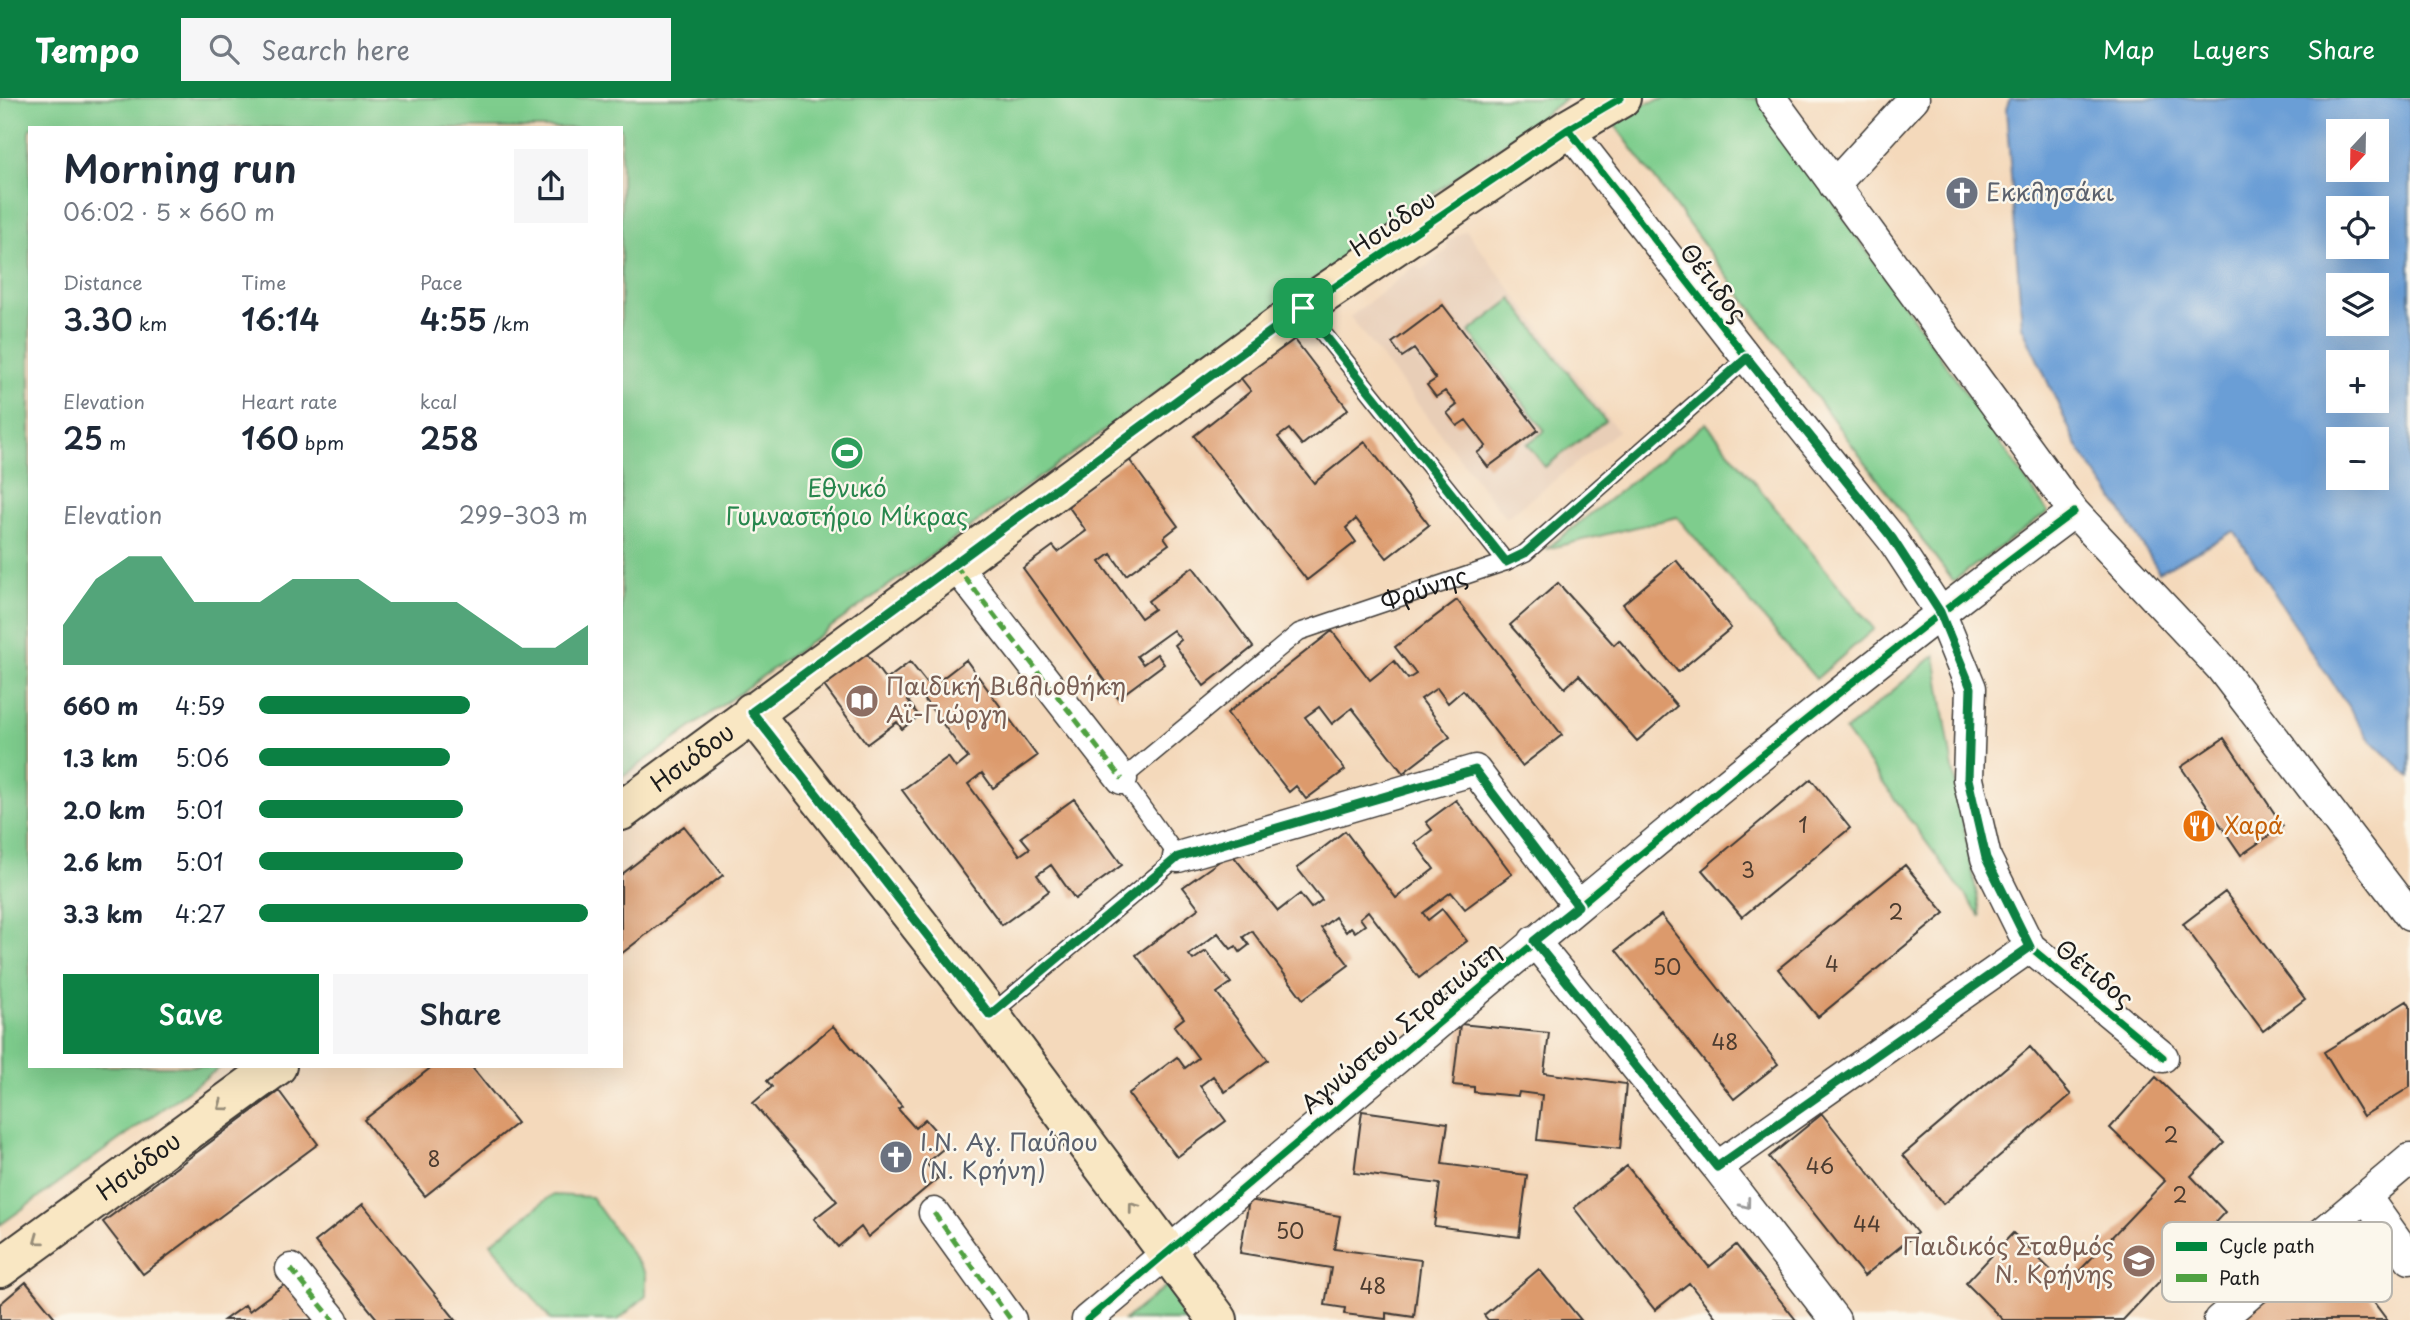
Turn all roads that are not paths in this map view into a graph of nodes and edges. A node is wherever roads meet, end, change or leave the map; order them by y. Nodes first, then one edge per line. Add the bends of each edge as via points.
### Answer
1 (1621, 98) edge
2 (1771, 98) edge
3 (1914, 98) edge
4 (1568, 129) junction
5 (1834, 185) junction
6 (1303, 308) junction
7 (1747, 358) junction
8 (2074, 512) junction
9 (1506, 562) junction
10 (955, 565) junction
11 (1940, 612) junction
12 (752, 712) junction
13 (1122, 779) junction
14 (623, 809) edge
15 (1178, 857) junction
16 (1578, 906) junction
17 (2410, 916) edge
18 (1534, 941) junction
19 (2030, 947) junction
20 (990, 1015) junction
21 (2163, 1056) dead end
22 (274, 1068) edge
23 (2410, 1159) edge
24 (1717, 1167) junction
25 (2366, 1197) junction
26 (934, 1213) dead end
27 (2336, 1222) edge
28 (2384, 1222) edge
29 (2392, 1234) edge
30 (1167, 1252) junction
31 (2410, 1259) edge
32 (0, 1268) edge
33 (291, 1269) dead end
34 (2241, 1302) edge
35 (333, 1320) edge
36 (1011, 1320) edge
37 (1087, 1320) edge
38 (1218, 1320) edge
39 (1835, 1320) edge
40 (2219, 1320) edge

1 - 4 main road, Ησιόδου
2 - 5 street
3 - 5 street
4 - 6 main road, Ησιόδου
4 - 7 street, Θέτιδος
5 - 8 street
6 - 9 lane
6 - 10 main road, Ησιόδου
7 - 9 lane, Φρύνης via 1525,553
7 - 11 street, Θέτιδος via 1892,538
8 - 11 street, Αγνώστου Στρατιώτη
8 - 17 street via 2220,667
9 - 13 lane, Φρύνης via 1299,632
10 - 12 main road, Ησιόδου
10 - 13 street
11 - 16 street, Αγνώστου Στρατιώτη
11 - 19 street, Θέτιδος via 1971,688 1968,779 1986,858
12 - 14 main road, Ησιόδου
12 - 20 main road
13 - 15 lane
15 - 16 street via 1475,770
15 - 20 lane
16 - 18 street, Αγνώστου Στρατιώτη
18 - 24 street
18 - 30 street, Αγνώστου Στρατιώτη
19 - 21 street, Θέτιδος
19 - 24 street
30 -> 20 main road
22 -> 32 main road, Ησιόδου
23 - 25 street
24 -> 39 street
25 - 27 street
25 - 28 street
26 - 36 street
29 - 31 street
30 - 37 street, Αγνώστου Στρατιώτη
30 - 38 main road
33 - 35 street
34 - 40 street

